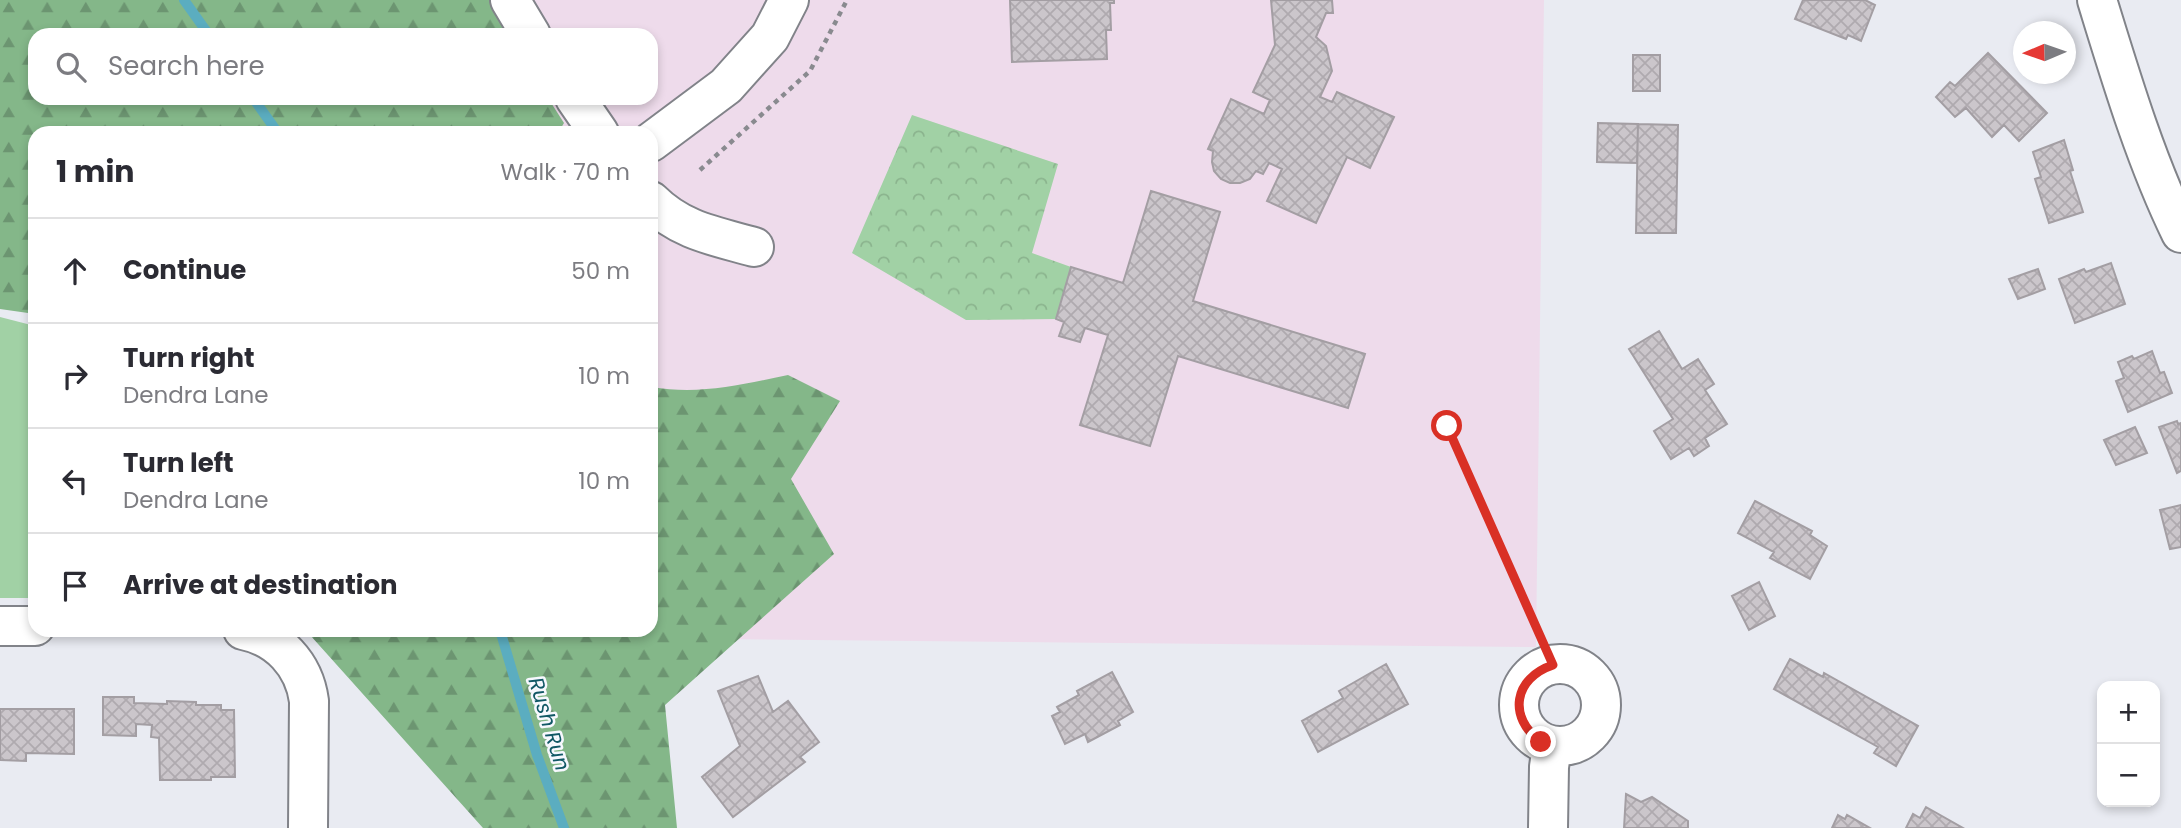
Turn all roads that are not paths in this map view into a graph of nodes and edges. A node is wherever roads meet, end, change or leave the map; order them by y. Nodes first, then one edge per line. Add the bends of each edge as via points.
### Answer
1 (510, 0) edge
2 (789, 0) edge
3 (2096, 0) edge
4 (527, 28) edge
5 (580, 105) edge
6 (594, 126) edge
7 (658, 137) edge
8 (658, 208) edge
9 (2181, 233) edge
10 (754, 247) dead end
11 (0, 626) edge
12 (28, 626) edge
13 (262, 637) edge
14 (1552, 746) junction
15 (308, 828) edge
16 (1548, 828) edge

1 - 4 street
2 - 7 street via 770,37 726,86
3 - 9 street
5 - 6 street
8 - 10 street via 692,230
11 - 12 street
13 - 15 street via 283,649 301,674 309,701
14 - 14 street via 1531,735 1519,702 1522,690 1540,669 1567,665 1591,678 1601,703 1587,736 1565,746
14 - 16 street

